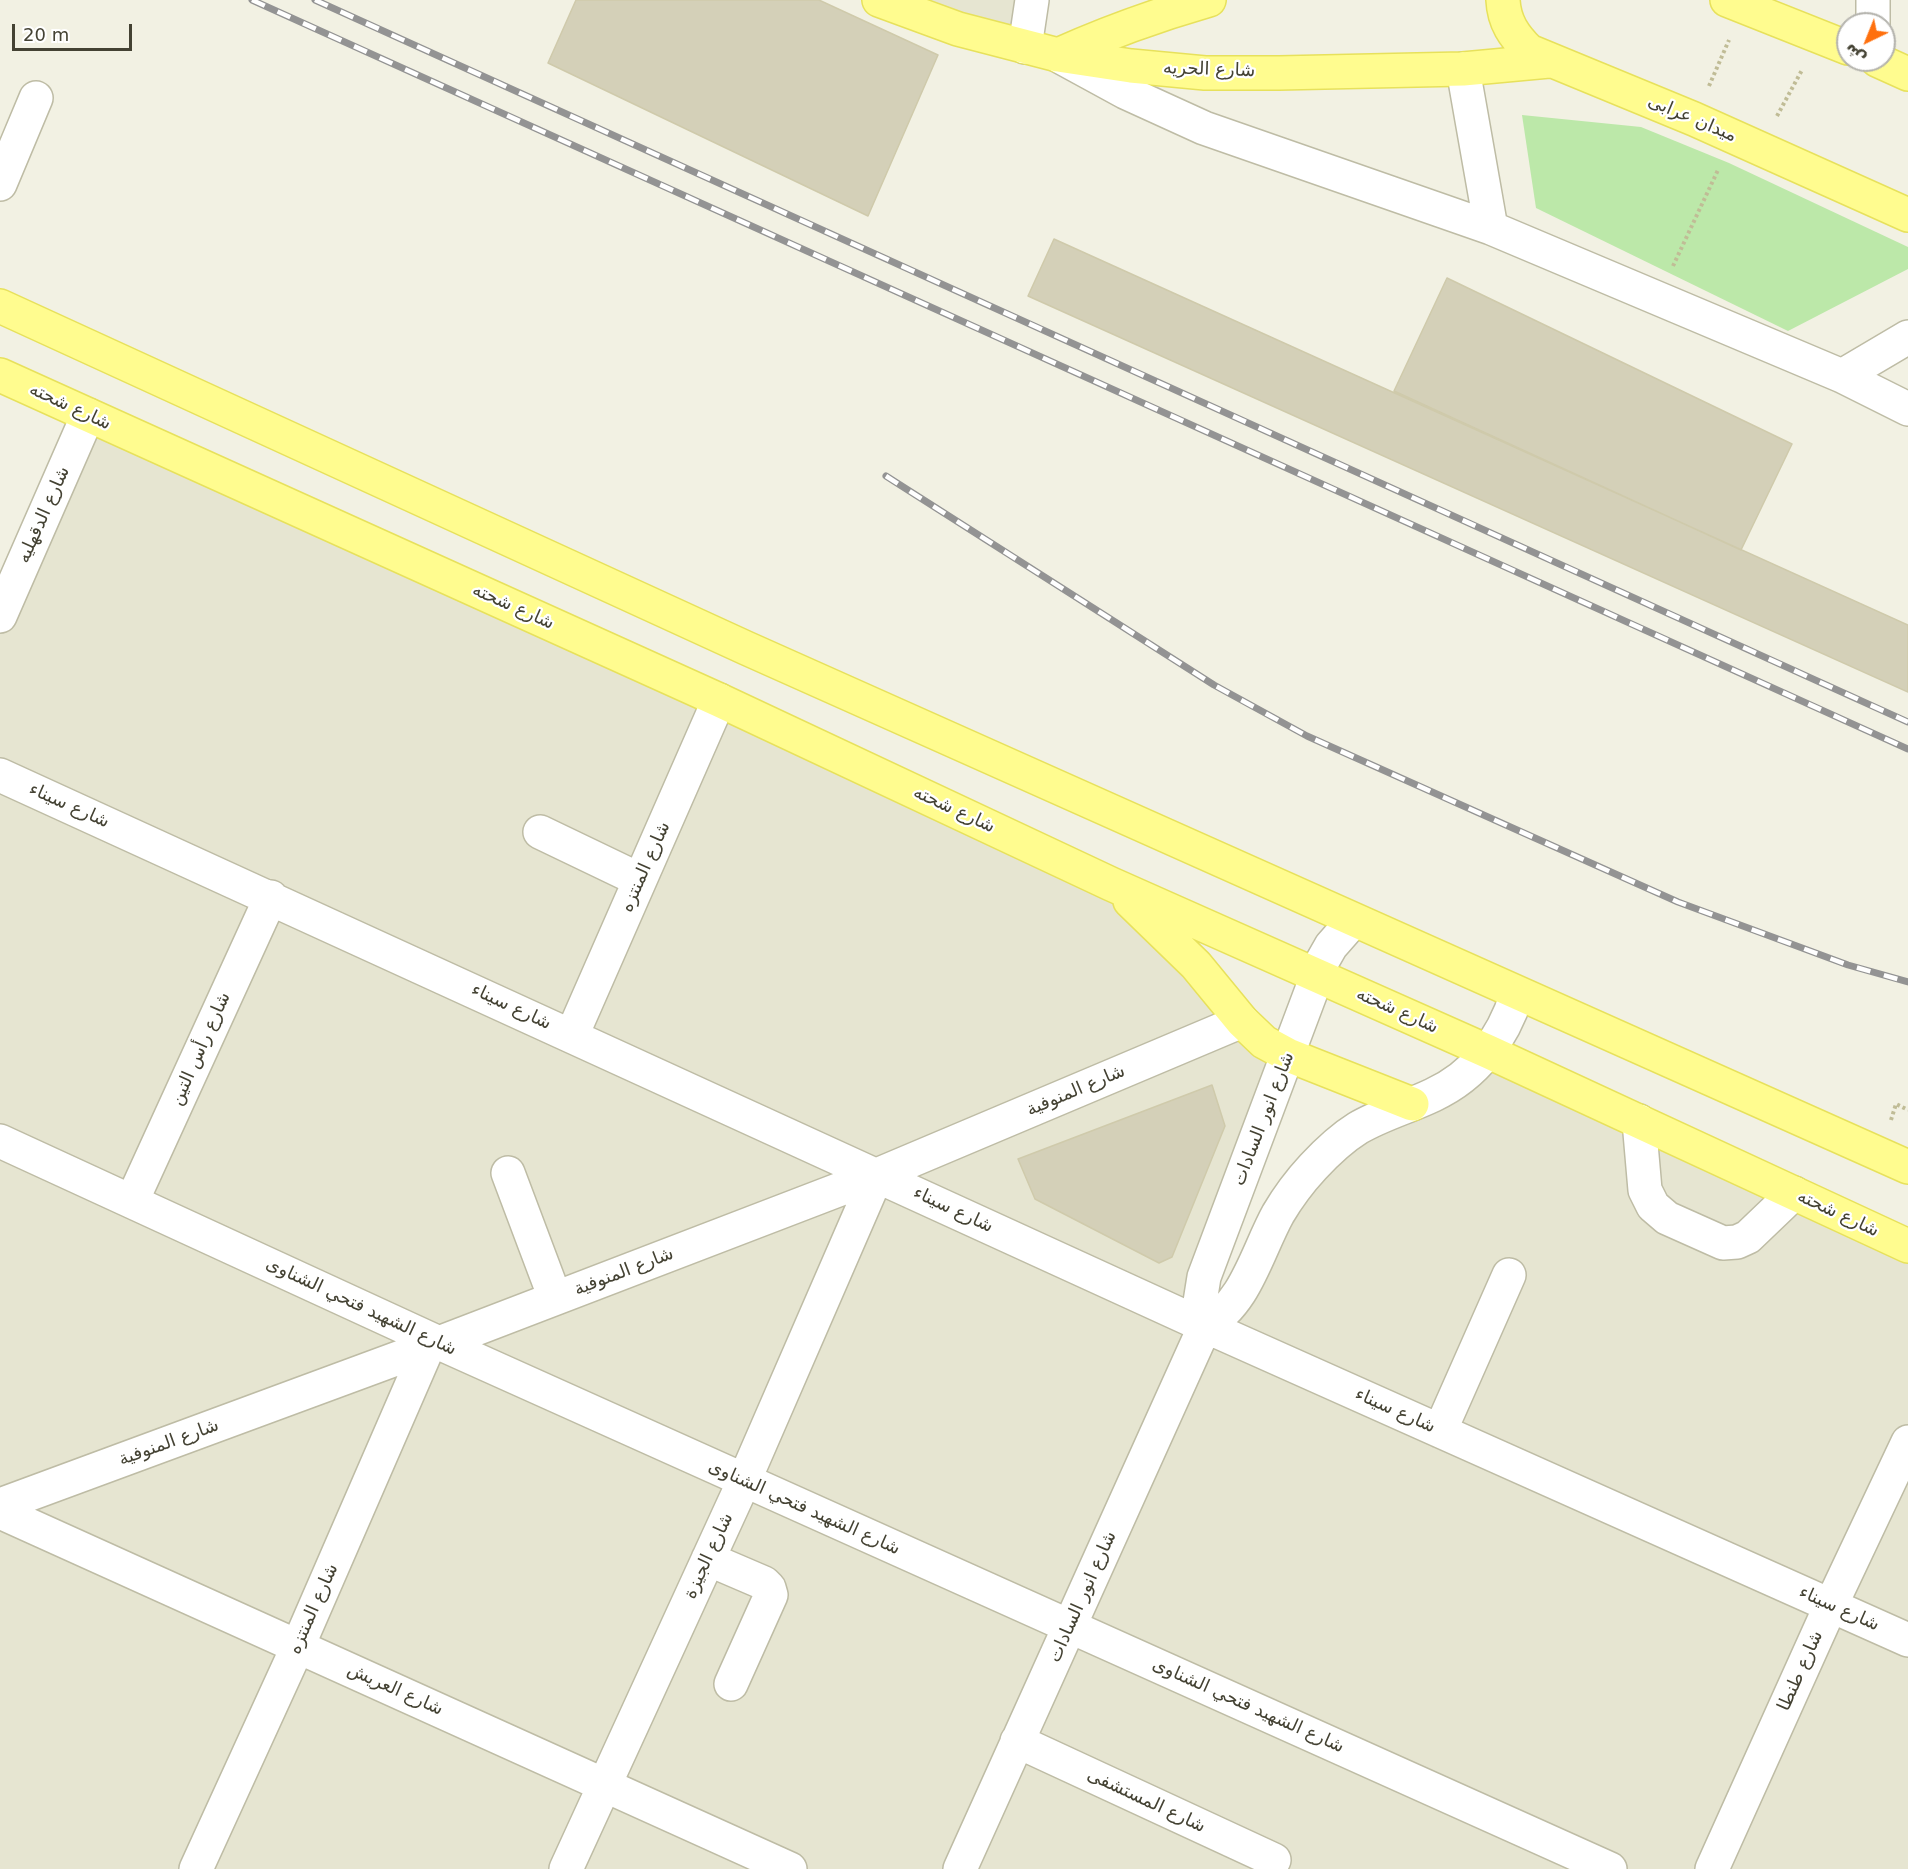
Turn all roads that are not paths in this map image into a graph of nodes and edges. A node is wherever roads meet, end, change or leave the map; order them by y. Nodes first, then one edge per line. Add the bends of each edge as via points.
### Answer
1 (879, 0) edge
2 (1032, 0) edge
3 (1209, 0) edge
4 (1503, 0) edge
5 (1736, 3) edge
6 (1834, 43) edge
7 (1025, 47) junction
8 (1058, 55) junction
9 (1549, 61) junction
10 (1463, 69) junction
11 (36, 98) dead end
12 (0, 184) edge
13 (1908, 214) edge
14 (1491, 228) junction
15 (0, 306) edge
16 (1908, 337) edge
17 (0, 375) edge
18 (1842, 376) junction
19 (1908, 409) edge
20 (88, 415) junction
21 (0, 616) edge
22 (719, 700) junction
23 (0, 775) edge
24 (540, 832) dead end
25 (640, 880) junction
26 (1111, 884) junction
27 (271, 897) junction
28 (1353, 921) junction
29 (1317, 976) junction
30 (1517, 994) junction
31 (1242, 1021) junction
32 (572, 1035) junction
33 (1489, 1052) junction
34 (1288, 1055) junction
35 (1412, 1104) junction
36 (1639, 1121) junction
37 (0, 1141) edge
38 (1908, 1167) edge
39 (507, 1173) dead end
40 (878, 1175) junction
41 (1794, 1193) junction
42 (132, 1202) junction
43 (1908, 1246) edge
44 (1509, 1275) dead end
45 (555, 1298) junction
46 (1205, 1326) junction
47 (433, 1345) junction
48 (1440, 1431) junction
49 (1908, 1442) edge
50 (744, 1481) junction
51 (0, 1505) edge
52 (0, 1512) edge
53 (708, 1559) junction
54 (1831, 1605) junction
55 (1070, 1627) junction
56 (1908, 1640) edge
57 (298, 1646) junction
58 (731, 1684) dead end
59 (1017, 1741) junction
60 (604, 1784) junction
61 (1274, 1860) dead end
62 (196, 1869) edge
63 (566, 1869) edge
64 (790, 1869) edge
65 (960, 1869) edge
66 (1610, 1869) edge
67 (1712, 1869) edge

1 - 7 main road, شارع الحريه via 958,29
2 - 7 street
3 - 8 main road via 1110,32
4 - 9 main road, ميدان عرابى via 1513,35 1529,51
5 - 6 main road
7 - 8 main road, شارع الحريه
8 - 10 main road, شارع الحريه via 1205,73
8 - 14 street via 1125,92 1204,128
9 - 10 main road, شارع الحريه
9 - 13 main road, ميدان عرابى via 1694,119
10 - 14 street
11 - 12 street
14 - 18 street
15 - 28 main road
16 - 18 street
17 - 20 main road, شارع شحته
18 - 19 street
20 - 21 street, شارع الدقهليه
20 - 22 main road, شارع شحته
22 - 25 street, شارع المنتزه
22 - 26 main road, شارع شحته
23 - 27 street, شارع سيناء
24 - 25 street
25 - 32 street, شارع المنتزه
26 - 29 main road, شارع شحته
26 - 31 main road via 1196,965
27 - 32 street, شارع سيناء
27 - 42 street, شارع رأس التين
28 - 29 street, شارع انور السادات via 1331,945
28 - 30 main road
29 - 33 main road, شارع شحته
29 - 34 street, شارع انور السادات
30 - 33 street, شارع انور السادات
30 - 38 main road
31 - 34 main road via 1264,1042
31 - 40 street, شارع المنوفية
32 - 40 street, شارع سيناء
33 - 35 street, شارع انور السادات via 1454,1084
33 - 36 main road, شارع شحته
34 - 35 main road
34 - 46 street, شارع انور السادات via 1204,1277 1200,1302
35 - 46 street, شارع انور السادات via 1357,1129 1313,1167 1278,1214 1233,1304
36 - 41 main road, شارع شحته
36 - 41 street via 1645,1190 1653,1206 1667,1218 1723,1244 1737,1242 1748,1237
37 - 42 street, شارع الشهيد فتحي الشناوى
39 - 45 street
40 - 45 street, شارع المنوفية
40 - 46 street, شارع سيناء
40 - 50 street, شارع الجيزة
41 - 43 main road, شارع شحته
42 - 47 street, شارع الشهيد فتحي الشناوى
44 - 48 street
45 - 47 street, شارع المنوفية
46 - 48 street, شارع سيناء
46 - 55 street, شارع انور السادات
47 - 50 street, شارع الشهيد فتحي الشناوى
47 - 51 street, شارع المنوفية
47 - 57 street, شارع المنتزه
48 - 54 street, شارع سيناء
49 - 54 street, شارع طنطا
50 - 53 street, شارع الجيزة
50 - 55 street, شارع الشهيد فتحي الشناوى
52 - 57 street, شارع العريش
53 - 58 street via 764,1583 771,1595
53 - 60 street, شارع الجيزة
54 - 56 street, شارع سيناء
54 - 67 street, شارع طنطا
55 - 59 street, شارع انور السادات
55 - 66 street, شارع الشهيد فتحي الشناوى
57 - 60 street, شارع العريش
57 - 62 street, شارع المنتزه
59 - 61 street, شارع المستشفى
59 - 65 street, شارع انور السادات
60 - 63 street, شارع الجيزة
60 - 64 street, شارع العريش

